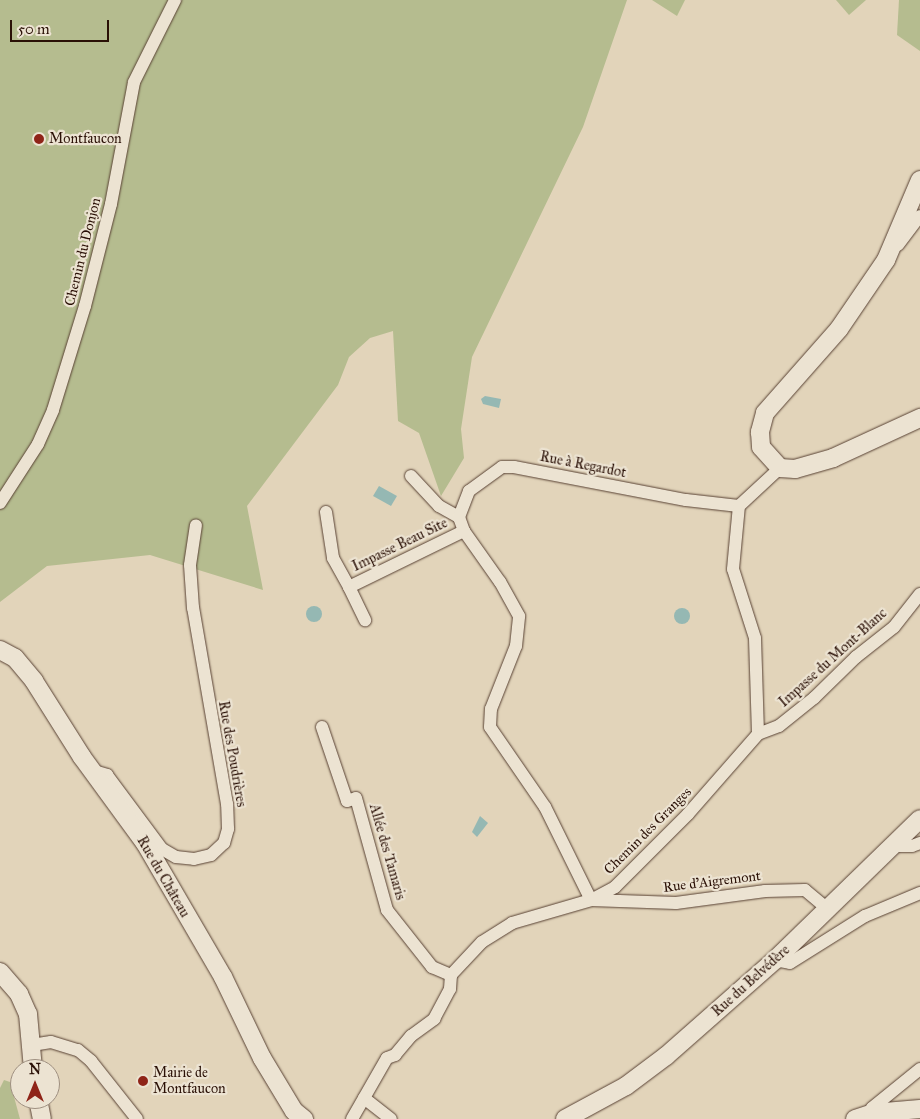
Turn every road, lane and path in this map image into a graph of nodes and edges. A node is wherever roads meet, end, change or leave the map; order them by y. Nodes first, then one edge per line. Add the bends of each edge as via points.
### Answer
1 (175, 0) edge
2 (920, 180) edge
3 (920, 216) edge
4 (886, 260) junction
5 (920, 418) edge
6 (780, 468) junction
7 (411, 476) dead end
8 (0, 503) edge
9 (739, 506) junction
10 (326, 512) dead end
11 (460, 517) junction
12 (196, 525) dead end
13 (464, 531) junction
14 (349, 587) junction
15 (920, 594) edge
16 (365, 620) dead end
17 (0, 650) edge
18 (322, 727) dead end
19 (758, 734) junction
20 (94, 771) junction
21 (920, 819) edge
22 (920, 843) edge
23 (896, 846) junction
24 (920, 893) edge
25 (591, 900) junction
26 (829, 910) junction
27 (775, 960) junction
28 (0, 972) edge
29 (451, 975) junction
30 (32, 1045) junction
31 (33, 1059) edge
32 (920, 1069) edge
33 (364, 1098) junction
34 (920, 1110) edge
35 (873, 1113) junction
36 (138, 1119) edge
37 (304, 1119) edge
38 (352, 1119) edge
39 (391, 1119) edge
40 (565, 1119) edge
41 (855, 1119) edge

1 - 8 street, Chemin du Donjon via 134,82 111,204 85,306 53,410 38,444 14,486
2 - 4 street
3 - 4 street
4 - 6 street via 839,329 764,413 761,447
5 - 6 street via 833,458 795,469
6 - 9 street
7 - 11 street via 439,506
9 - 11 street, Rue à Regardot via 686,500 502,467 468,491
9 - 19 street via 733,569 755,638
10 - 14 street, Impasse Beau Site via 333,558
11 - 13 street
12 - 20 street, Rue des Poudrières via 190,565 193,608 227,804 228,830 224,843 211,856 176,858 162,849 107,775
13 - 14 street, Impasse Beau Site
13 - 25 street via 500,582 518,616 516,646 491,709 490,727 545,807
14 - 16 street, Impasse Beau Site
15 - 19 street, Impasse du Mont-Blanc via 894,627 856,657 814,698 779,726
17 - 20 street, Rue du Château via 15,658 34,681
18 - 29 street, Allée des Tamaris via 347,801 356,798 387,910 432,967
19 - 25 street, Chemin des Granges via 688,814 615,887
20 - 37 street, Rue du Château via 145,843 223,977 262,1058 294,1111
21 - 23 street, Rue du Belvédère
22 - 23 street
23 - 26 street, Rue du Belvédère
24 - 27 street via 865,916 790,963
25 - 26 street, Rue d'Aigremont via 676,903 765,891 805,890
25 - 29 street, Chemin des Granges via 512,923 482,942
26 - 27 street, Rue du Belvédère
27 - 40 street, Rue du Belvédère via 647,1072
28 - 30 street via 19,994 28,1014
29 - 33 street, Chemin des Granges via 450,989 434,1019 411,1036 399,1052 387,1058
30 - 31 street
30 - 36 street via 51,1042 78,1050 91,1061
32 - 35 street via 872,1108
33 - 38 street, Chemin des Granges
33 - 39 street
34 - 35 street
35 - 41 street

